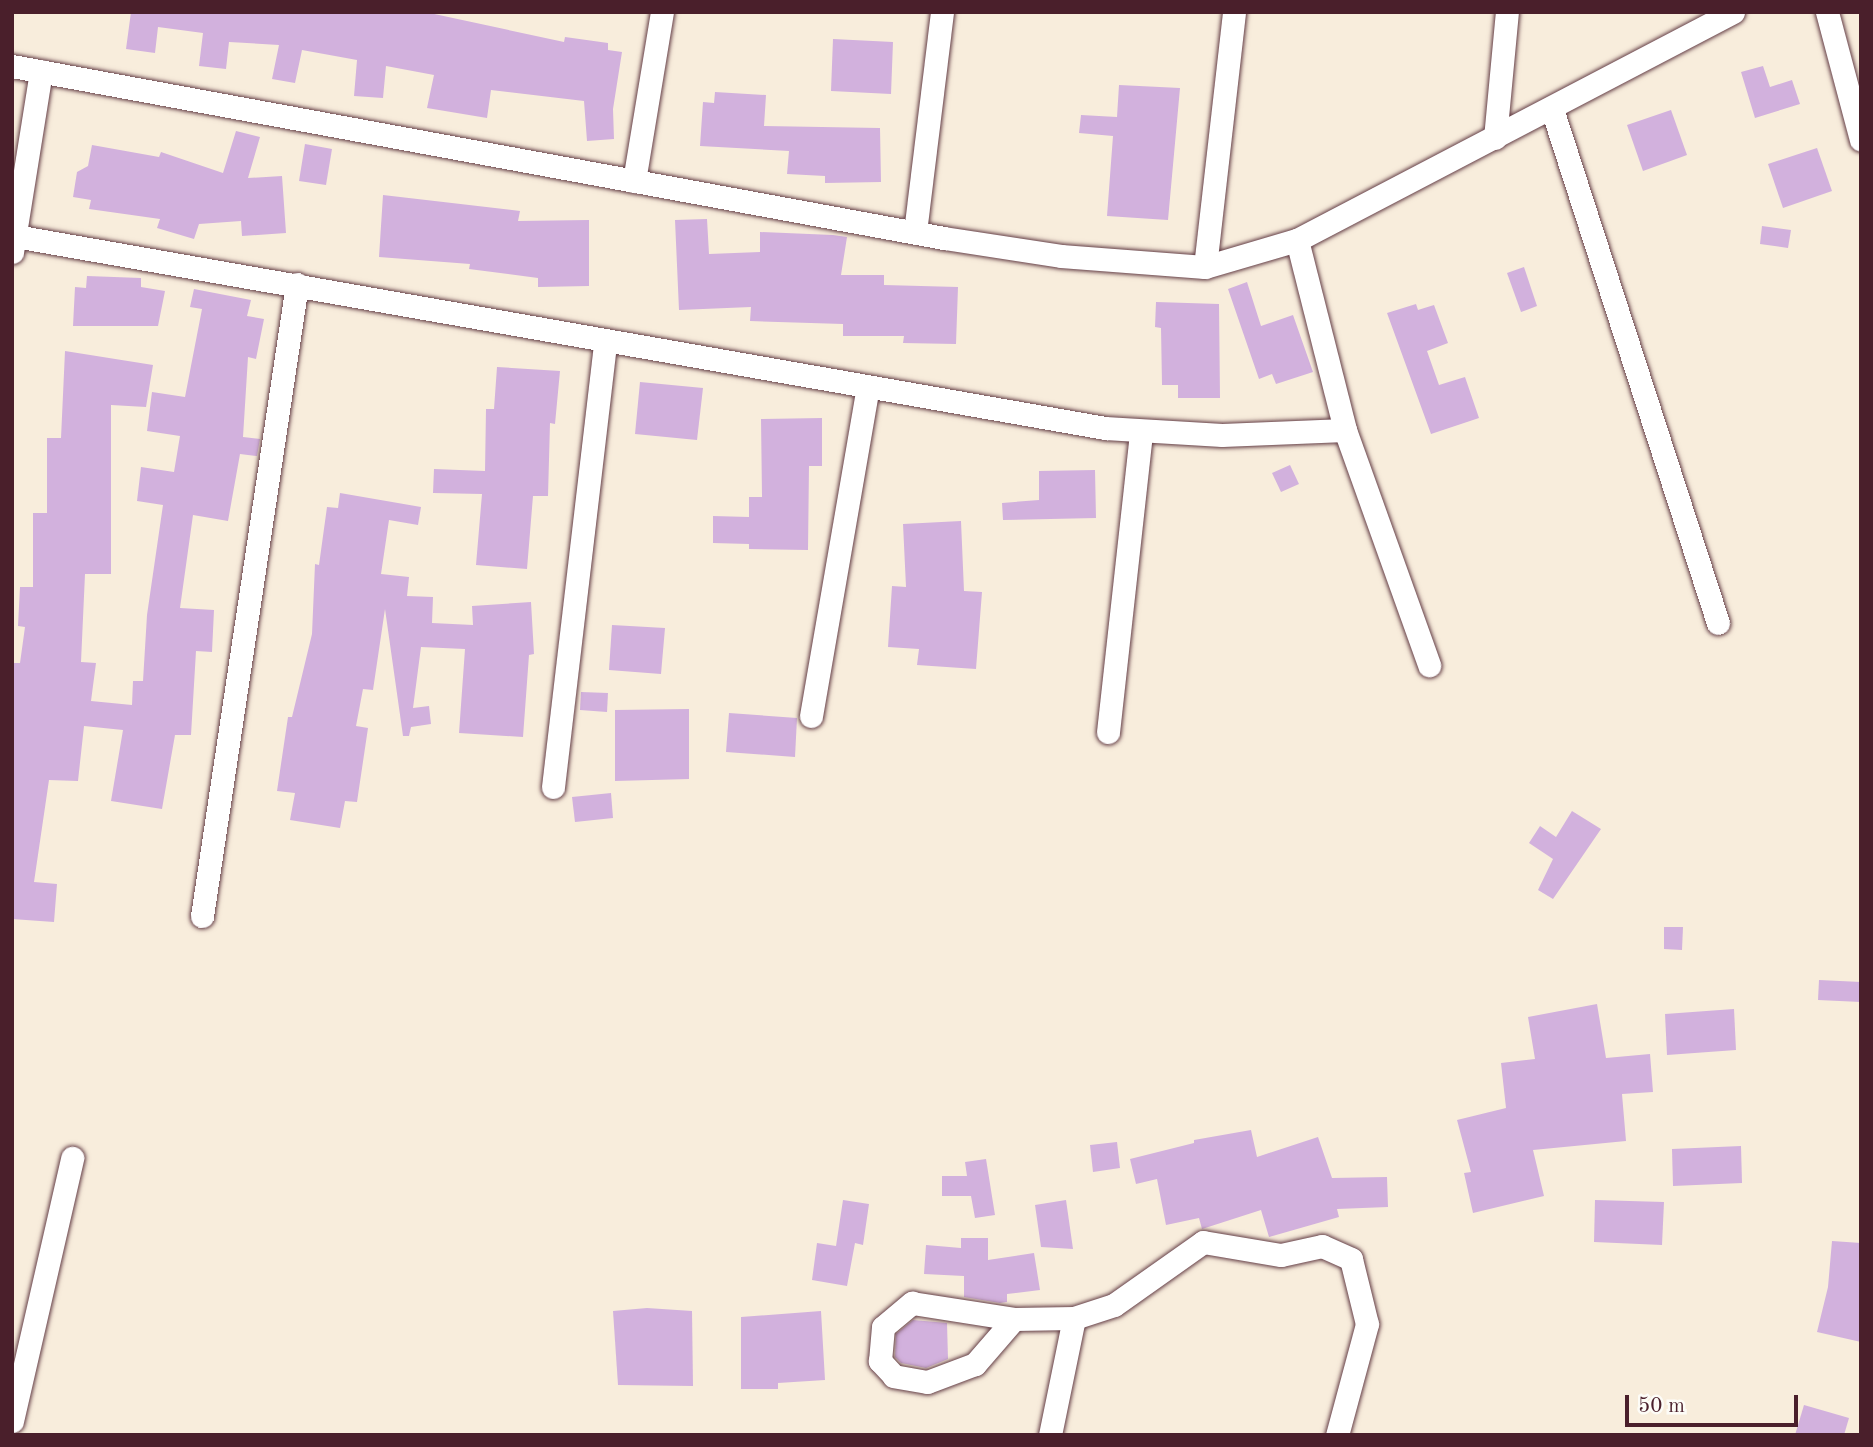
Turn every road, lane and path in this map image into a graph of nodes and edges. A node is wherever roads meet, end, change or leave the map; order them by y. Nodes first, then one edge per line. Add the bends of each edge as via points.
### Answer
1 (662, 12) edge
2 (942, 12) edge
3 (1234, 12) edge
4 (1507, 12) edge
5 (1733, 12) edge
6 (1827, 12) edge
7 (12, 66) edge
8 (41, 71) junction
9 (1552, 109) junction
10 (1495, 138) junction
11 (1861, 139) edge
12 (634, 181) junction
13 (915, 232) junction
14 (1297, 240) junction
15 (14, 244) edge
16 (1205, 267) junction
17 (297, 284) junction
18 (605, 341) junction
19 (868, 387) junction
20 (1345, 429) junction
21 (1141, 431) junction
22 (1718, 623) dead end
23 (1429, 665) dead end
24 (811, 716) dead end
25 (1108, 732) dead end
26 (553, 787) dead end
27 (202, 916) dead end
28 (72, 1158) dead end
29 (1074, 1318) junction
30 (1014, 1319) junction
31 (12, 1421) edge
32 (1050, 1435) edge
33 (1337, 1435) edge

1 - 12 street
2 - 13 street
3 - 16 street
4 - 10 street
5 - 9 street
6 - 11 street
7 - 8 street
8 - 12 street
8 - 15 street
9 - 10 street
9 - 22 street
10 - 14 street
12 - 13 street
13 - 16 street via 1061,256
14 - 16 street
14 - 20 street
15 - 17 street
17 - 18 street
17 - 27 street
18 - 19 street
18 - 26 street
19 - 21 street
19 - 24 street
20 - 21 street via 1222,435
20 - 23 street
21 - 25 street
28 - 31 street
29 - 30 street
29 - 32 street
29 - 33 street via 1114,1306 1203,1242 1281,1255 1322,1246 1351,1259 1367,1324
30 - 30 street via 912,1303 883,1327 880,1361 894,1376 927,1382 975,1364

